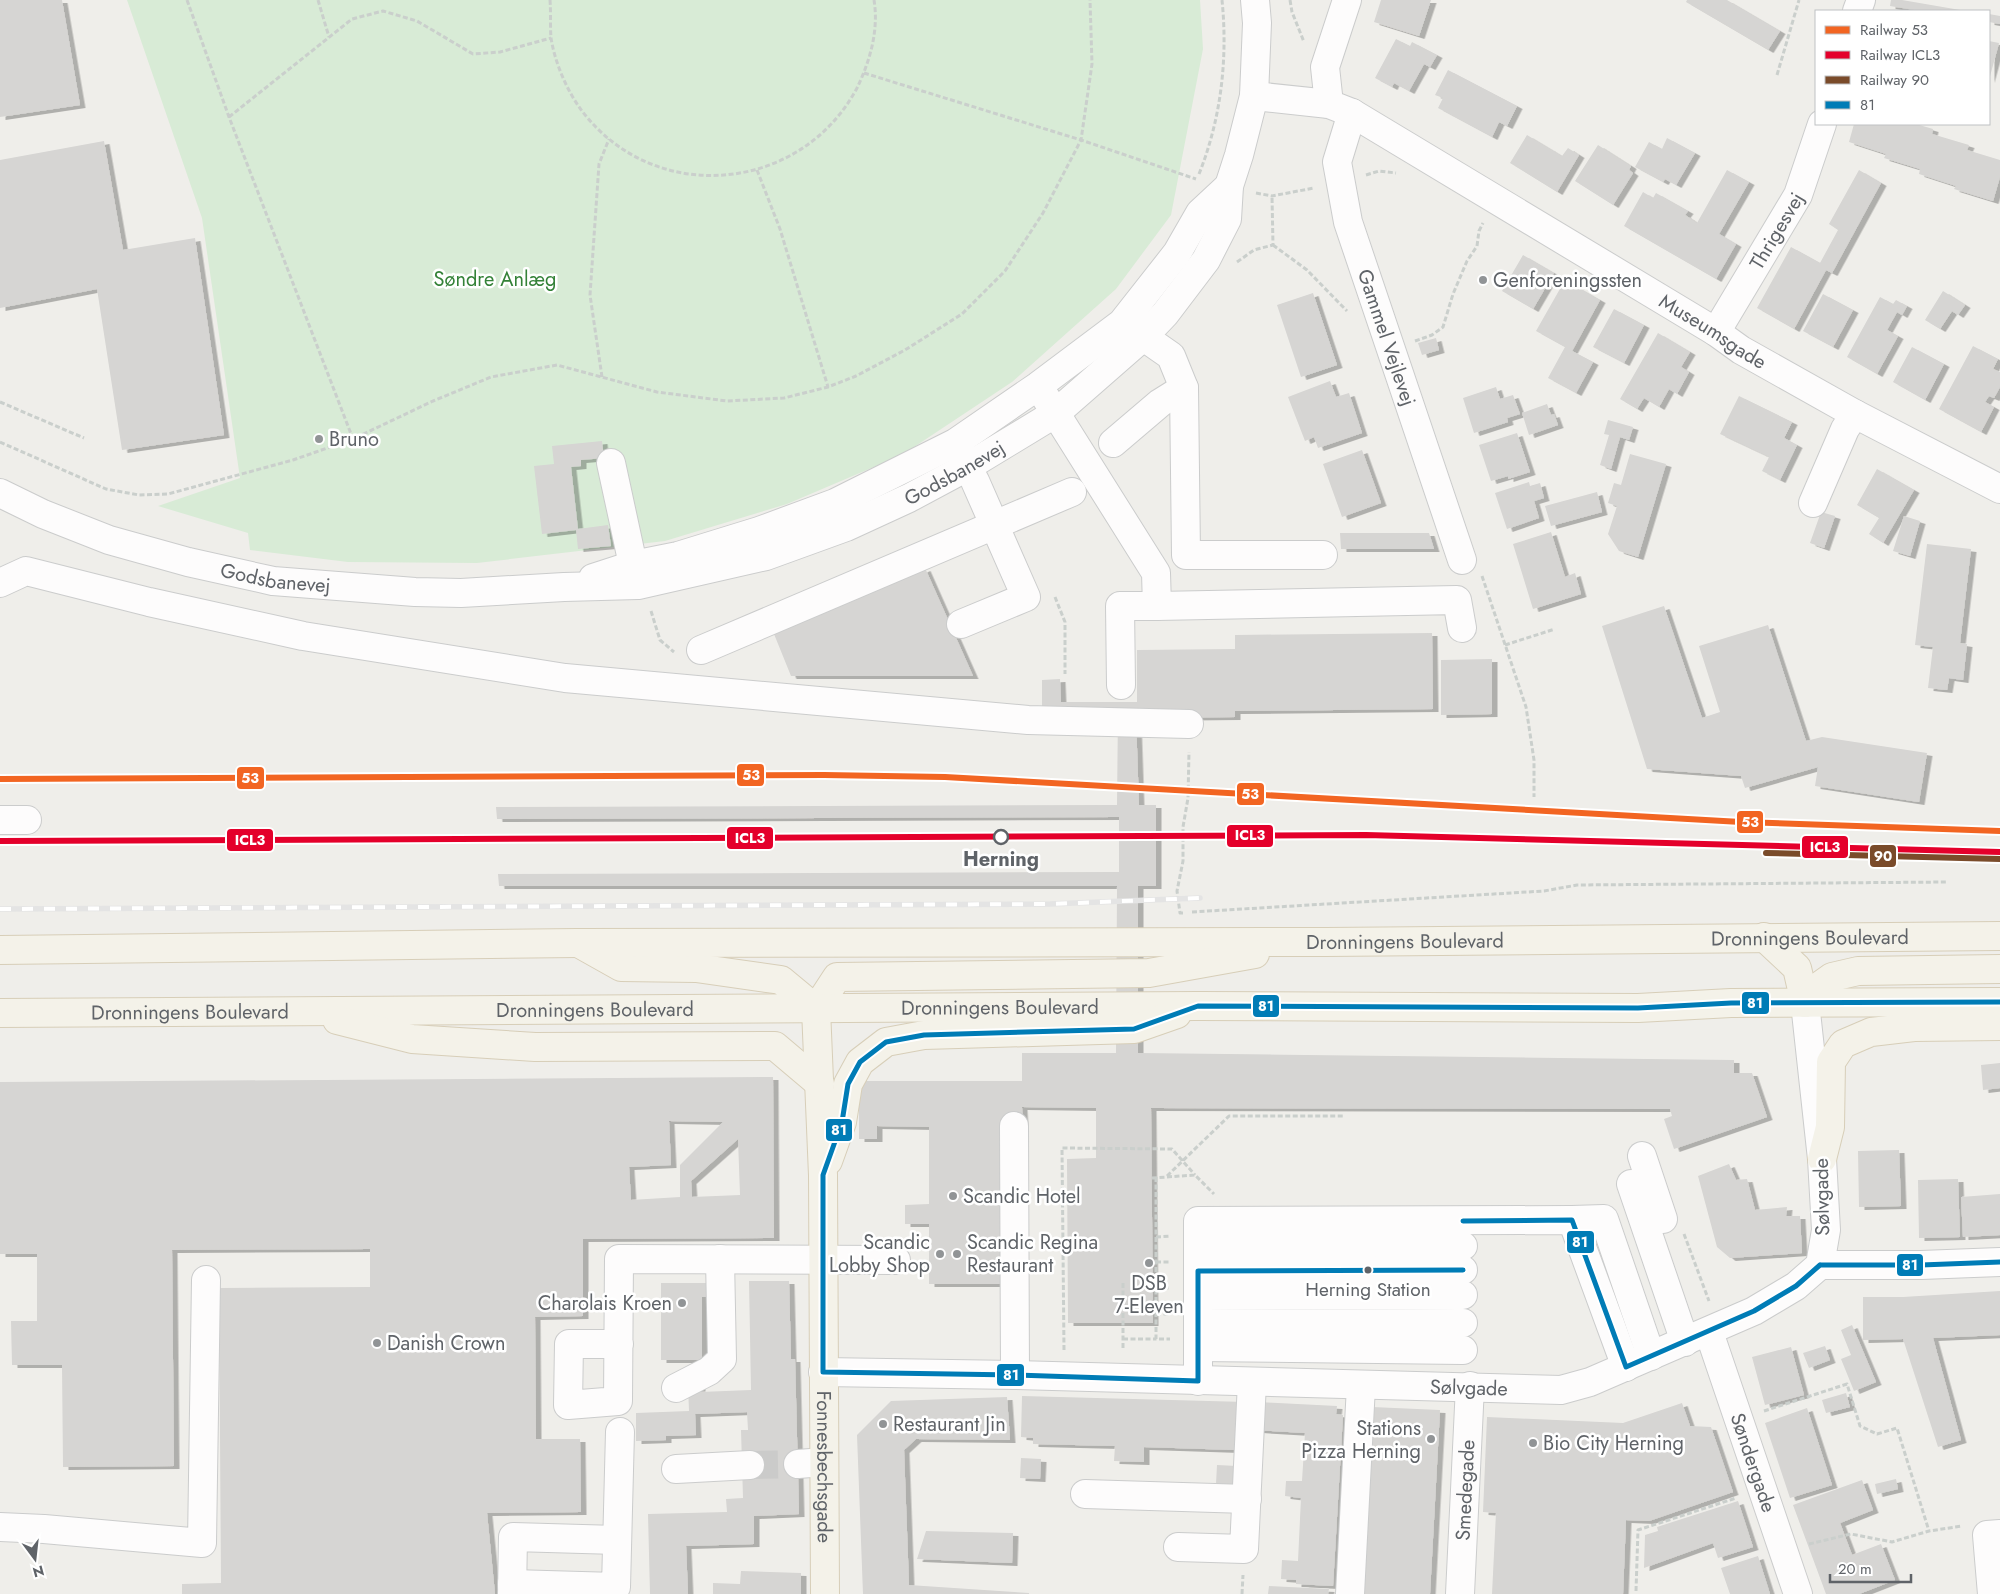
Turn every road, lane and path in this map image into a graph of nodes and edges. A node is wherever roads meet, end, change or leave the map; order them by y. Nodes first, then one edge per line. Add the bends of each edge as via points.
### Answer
1 (187, 0) edge
2 (318, 0) edge
3 (550, 0) edge
4 (874, 0) edge
5 (1090, 0) edge
6 (1222, 0) edge
7 (1255, 0) edge
8 (1347, 0) edge
9 (1799, 0) edge
10 (329, 37) junction
11 (552, 38) junction
12 (864, 73) junction
13 (1777, 75) dead end
14 (1254, 96) junction
15 (1340, 108) junction
16 (229, 117) junction
17 (1822, 125) edge
18 (609, 139) junction
19 (1081, 140) junction
20 (757, 170) junction
21 (1341, 182) junction
22 (1229, 186) junction
23 (1496, 201) junction
24 (1273, 245) dead end
25 (1350, 314) dead end
26 (1133, 330) junction
27 (1716, 332) junction
28 (1390, 350) junction
29 (602, 376) junction
30 (1038, 386) junction
31 (828, 387) junction
32 (1184, 388) junction
33 (0, 402) edge
34 (1056, 413) junction
35 (1855, 414) junction
36 (84, 438) dead end
37 (353, 439) junction
38 (0, 442) edge
39 (955, 443) junction
40 (1113, 443) dead end
41 (611, 463) dead end
42 (967, 467) junction
43 (2000, 489) edge
44 (1072, 492) dead end
45 (0, 493) edge
46 (1813, 503) dead end
47 (995, 525) junction
48 (1323, 555) dead end
49 (1462, 560) joint
50 (0, 561) edge
51 (26, 572) junction
52 (638, 578) junction
53 (0, 583) edge
54 (1158, 606) junction
55 (961, 624) dead end
56 (1462, 628) dead end
57 (1555, 629) dead end
58 (1505, 645) junction
59 (701, 650) joint
60 (1121, 685) dead end
61 (1189, 724) joint
62 (1534, 797) dead end
63 (0, 820) edge
64 (27, 820) dead end
65 (1948, 882) dead end
66 (2000, 936) edge
67 (1764, 937) junction
68 (1326, 942) junction
69 (577, 943) junction
70 (56, 949) junction
71 (0, 950) edge
72 (0, 964) edge
73 (2000, 970) edge
74 (2000, 1002) edge
75 (1805, 1003) junction
76 (1198, 1006) junction
77 (816, 1009) junction
78 (300, 1010) junction
79 (0, 1013) edge
80 (2000, 1026) edge
81 (820, 1084) junction
82 (1343, 1116) dead end
83 (1014, 1126) dead end
84 (1642, 1156) dead end
85 (1822, 1159) junction
86 (1183, 1161) junction
87 (823, 1175) junction
88 (1195, 1175) junction
89 (1167, 1177) junction
90 (1152, 1178) dead end
91 (1631, 1184) dead end
92 (1216, 1196) dead end
93 (1572, 1220) junction
94 (1683, 1229) dead end
95 (1463, 1258) junction
96 (720, 1259) junction
97 (823, 1260) junction
98 (896, 1260) dead end
99 (2000, 1262) edge
100 (1820, 1264) junction
101 (1198, 1271) junction
102 (206, 1280) dead end
103 (1123, 1283) dead end
104 (1675, 1311) junction
105 (1704, 1333) junction
106 (1198, 1335) junction
107 (1463, 1336) junction
108 (1123, 1339) junction
109 (1156, 1339) dead end
110 (619, 1344) dead end
111 (1651, 1356) junction
112 (1626, 1367) junction
113 (824, 1372) junction
114 (1015, 1375) junction
115 (1064, 1376) junction
116 (1124, 1378) junction
117 (1198, 1380) junction
118 (1252, 1382) junction
119 (1361, 1386) junction
120 (1467, 1386) junction
121 (676, 1388) dead end
122 (1739, 1419) junction
123 (620, 1432) dead end
124 (750, 1466) tunnel mouth
125 (676, 1469) dead end
126 (1762, 1489) junction
127 (1085, 1494) dead end
128 (1247, 1499) junction
129 (0, 1527) edge
130 (1930, 1531) junction
131 (1993, 1534) edge
132 (617, 1540) junction
133 (1178, 1547) dead end
134 (1783, 1550) junction
135 (512, 1589) edge
136 (1636, 1591) dead end
137 (826, 1594) edge
138 (1350, 1594) edge
139 (1460, 1594) edge
140 (1798, 1594) edge
141 (1992, 1594) edge

1 - 16 path
2 - 10 path
3 - 11 path
4 - 12 path via 873,41
5 - 19 path via 1092,64
6 - 19 path via 1226,34 1218,111 1197,179
7 - 14 street
8 - 15 street via 1325,67
9 - 13 path
10 - 11 path via 352,19 383,11 418,21 473,54 500,52
10 - 16 path
11 - 18 path via 562,76 582,110
12 - 19 path
12 - 20 path via 847,106 822,134 792,156
14 - 15 street, Museumsgade
14 - 22 street, Godsbanevej
15 - 21 street, Gammel Vejlevej via 1338,162
15 - 23 street, Museumsgade
16 - 37 path
17 - 27 street, Thrigesvej via 1798,194
18 - 20 path via 642,160 679,173 718,176
18 - 29 path via 598,164 590,295
19 - 31 path via 1042,213 1005,271 962,314 905,350
20 - 31 path via 780,229
21 - 22 path via 1272,196
21 - 28 street, Gammel Vejlevej via 1348,222
22 - 26 street, Godsbanevej via 1200,213
23 - 27 street, Museumsgade
23 - 28 path via 1479,230 1477,246 1453,294 1443,327 1432,335
24 - 25 path via 1307,270
26 - 30 street, Godsbanevej
26 - 32 street via 1172,356
26 - 34 street, Godsbanevej
27 - 35 street, Museumsgade via 1741,350
28 - 49 street, Gammel Vejlevej
29 - 31 path via 657,392 727,401 784,398
29 - 37 path via 557,365 492,377 433,400
30 - 34 street
30 - 39 street, Godsbanevej
32 - 40 street via 1160,403
32 - 48 street via 1186,555
33 - 36 path
34 - 42 street, Godsbanevej
34 - 54 street via 1156,572
35 - 43 street, Museumsgade
35 - 46 street via 1845,429
37 - 38 path via 216,482 168,494 138,495 106,489
39 - 42 street
39 - 52 street, Godsbanevej via 835,503 759,532 678,556
41 - 52 street
42 - 47 street
42 - 52 street, Godsbanevej via 846,527 775,553 686,576
44 - 47 street
45 - 52 street, Godsbanevej via 109,540 188,562 273,580 461,593 564,587
47 - 55 street via 1026,597
47 - 59 street
49 - 58 path via 1474,561 1481,572
50 - 51 street
51 - 53 street
51 - 61 street via 303,636 565,678 1028,720
52 - 59 path via 660,640 677,654
54 - 56 street via 1457,600
54 - 60 street via 1120,606
57 - 58 path
58 - 62 path via 1526,707 1534,760
61 - 65 path via 1188,798 1177,891 1180,913 1544,891 1577,885
63 - 64 street
66 - 67 main road, Dronningens Boulevard
67 - 68 main road, Dronningens Boulevard
67 - 75 main road via 1797,968
68 - 69 main road, Dronningens Boulevard
68 - 77 main road via 1149,973 837,977
69 - 70 main road, Dronningens Boulevard
69 - 77 main road via 621,967 696,968 781,980
70 - 71 main road, Dronningens Boulevard
70 - 72 main road
73 - 75 main road via 1858,971 1832,977 1818,987
74 - 75 main road, Dronningens Boulevard
75 - 76 main road, Dronningens Boulevard via 1638,1008
75 - 85 street, Sølvgade
76 - 77 main road, Dronningens Boulevard
76 - 87 main road via 1134,1029 924,1035 886,1042 860,1062 848,1084 842,1122
77 - 78 main road, Dronningens Boulevard
77 - 81 main road, Fonnesbechsgade
78 - 79 main road, Dronningens Boulevard
78 - 81 main road via 412,1039 535,1047 775,1046
80 - 85 main road via 1914,1027 1871,1032 1843,1044 1831,1062 1830,1127
81 - 87 main road, Fonnesbechsgade
82 - 86 path via 1229,1116
83 - 114 street
84 - 104 street via 1683,1280
85 - 100 street, Sølvgade via 1826,1230
86 - 88 path
86 - 89 path
86 - 115 path via 1172,1149 1062,1148
87 - 97 main road, Fonnesbechsgade
88 - 89 path
88 - 92 path
89 - 90 path
91 - 104 street, Søndergade
93 - 95 street
93 - 111 street via 1604,1219
93 - 112 street
94 - 105 path
95 - 101 street
95 - 101 street
95 - 107 street, Smedegade
96 - 97 street
96 - 110 street via 619,1259
96 - 121 street via 722,1359 709,1371
97 - 98 street
97 - 113 main road, Fonnesbechsgade
99 - 100 street
100 - 105 street, Sølvgade via 1796,1286 1754,1312
101 - 106 street
102 - 129 street via 202,1543
103 - 108 path
104 - 105 street, Søndergade
105 - 111 street, Sølvgade
105 - 122 street, Søndergade
106 - 107 street
106 - 117 street
107 - 120 street, Smedegade
108 - 109 path
108 - 116 path
111 - 112 street, Sølvgade
112 - 120 street, Sølvgade via 1561,1390
113 - 114 street, Sølvgade
113 - 137 main road, Fonnesbechsgade via 811,1463
114 - 115 street, Sølvgade
115 - 116 street, Sølvgade
116 - 117 street, Sølvgade
117 - 118 street, Sølvgade
118 - 119 street, Sølvgade
118 - 128 street
119 - 120 street, Sølvgade
119 - 138 street
120 - 139 street, Smedegade
122 - 126 street, Søndergade
122 - 130 path via 1847,1384 1860,1426 1877,1434 1897,1428
123 - 132 street
124 - 125 street
126 - 134 street, Søndergade
126 - 136 path via 1638,1530
127 - 128 street
128 - 133 street via 1244,1549
130 - 131 path via 1969,1525
130 - 134 path via 1892,1542 1851,1534
131 - 141 street
132 - 135 street via 616,1586
132 - 135 street via 513,1537
134 - 140 street, Søndergade

